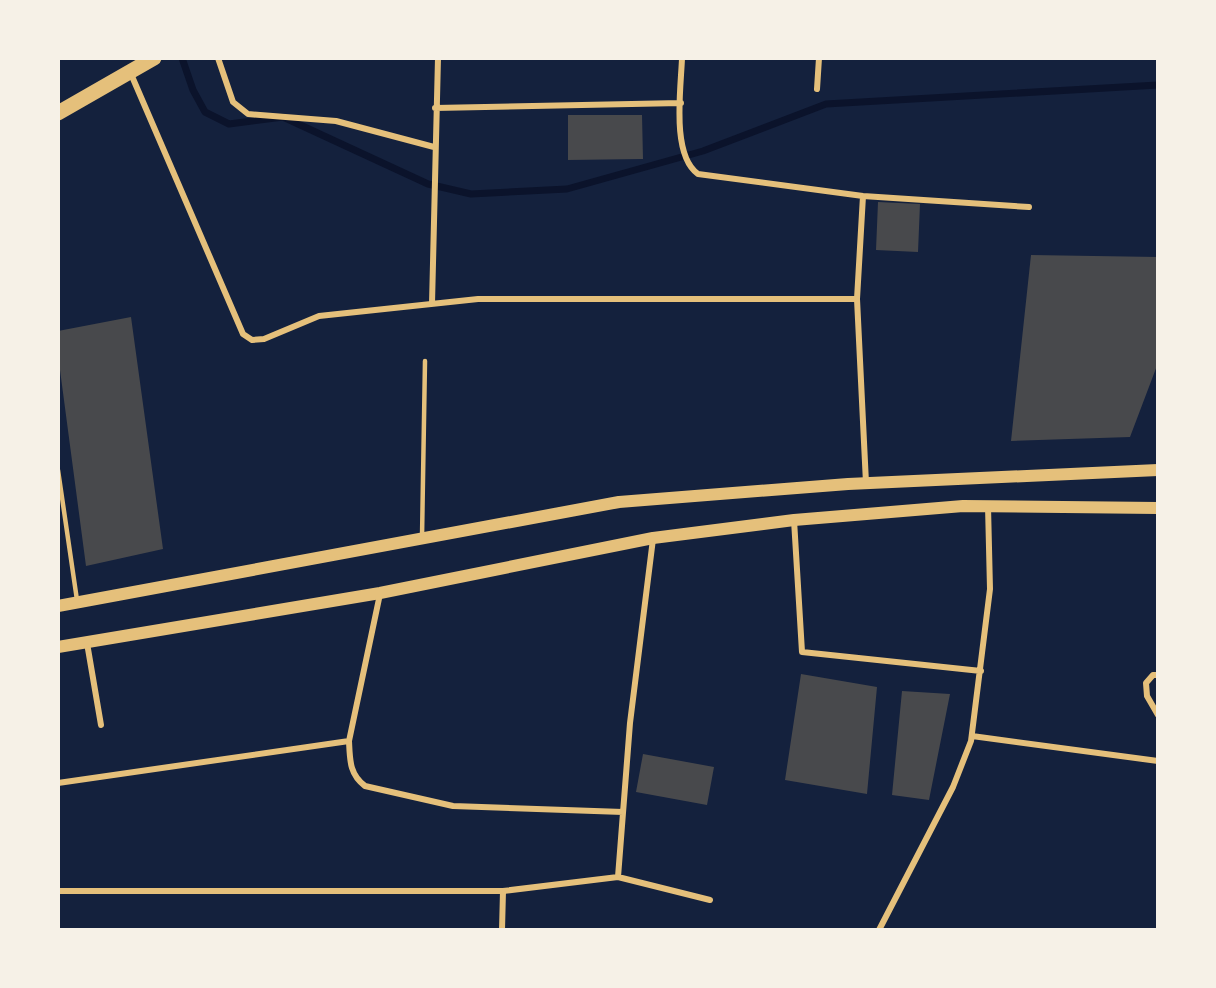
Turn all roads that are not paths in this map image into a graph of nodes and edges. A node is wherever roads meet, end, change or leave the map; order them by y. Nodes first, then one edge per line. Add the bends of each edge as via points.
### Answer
1 (154, 58) edge
2 (218, 58) edge
3 (438, 58) edge
4 (682, 58) edge
5 (819, 58) edge
6 (131, 74) junction
7 (817, 89) dead end
8 (681, 103) junction
9 (435, 108) junction
10 (58, 113) edge
11 (434, 147) junction
12 (863, 196) junction
13 (1029, 207) dead end
14 (857, 299) junction
15 (432, 304) junction
16 (425, 361) dead end
17 (58, 470) edge
18 (1158, 471) edge
19 (866, 484) junction
20 (988, 506) junction
21 (1158, 508) edge
22 (794, 520) junction
23 (653, 538) junction
24 (422, 539) junction
25 (380, 593) junction
26 (78, 603) junction
27 (58, 606) edge
28 (87, 643) junction
29 (58, 647) edge
30 (981, 671) junction
31 (1158, 675) edge
32 (1158, 715) edge
33 (101, 725) dead end
34 (972, 736) junction
35 (350, 741) junction
36 (1158, 761) edge
37 (58, 783) edge
38 (623, 812) junction
39 (618, 877) junction
40 (58, 891) edge
41 (503, 891) junction
42 (710, 900) dead end
43 (502, 930) edge
44 (879, 930) edge

1 - 6 main road
2 - 11 street via 233,102 248,114 336,122
3 - 9 street
4 - 8 street
5 - 7 street
6 - 10 main road
6 - 15 street via 243,334 252,340 264,339 319,316
8 - 9 street
8 - 12 street via 684,151 691,169 698,174
9 - 11 street
11 - 15 street
12 - 13 street
12 - 14 street
14 - 15 street via 478,299
14 - 19 street
16 - 24 lane
17 - 26 lane
18 - 19 main road
19 - 24 main road via 619,502
20 - 21 main road
20 - 22 main road
20 - 30 street via 990,589
22 - 23 main road
22 - 30 street via 802,652
23 - 25 main road
23 - 38 street
24 - 26 main road
25 - 28 main road
25 - 35 street
26 - 27 main road
28 - 29 main road
28 - 33 street
30 - 34 street
31 - 32 street via 1146,683 1147,696
34 - 36 street
34 - 44 street via 953,787
35 - 37 street
35 - 38 street via 355,779 365,786 453,807
38 - 39 street
39 - 41 street
39 - 42 street
40 - 41 street
41 - 43 street

